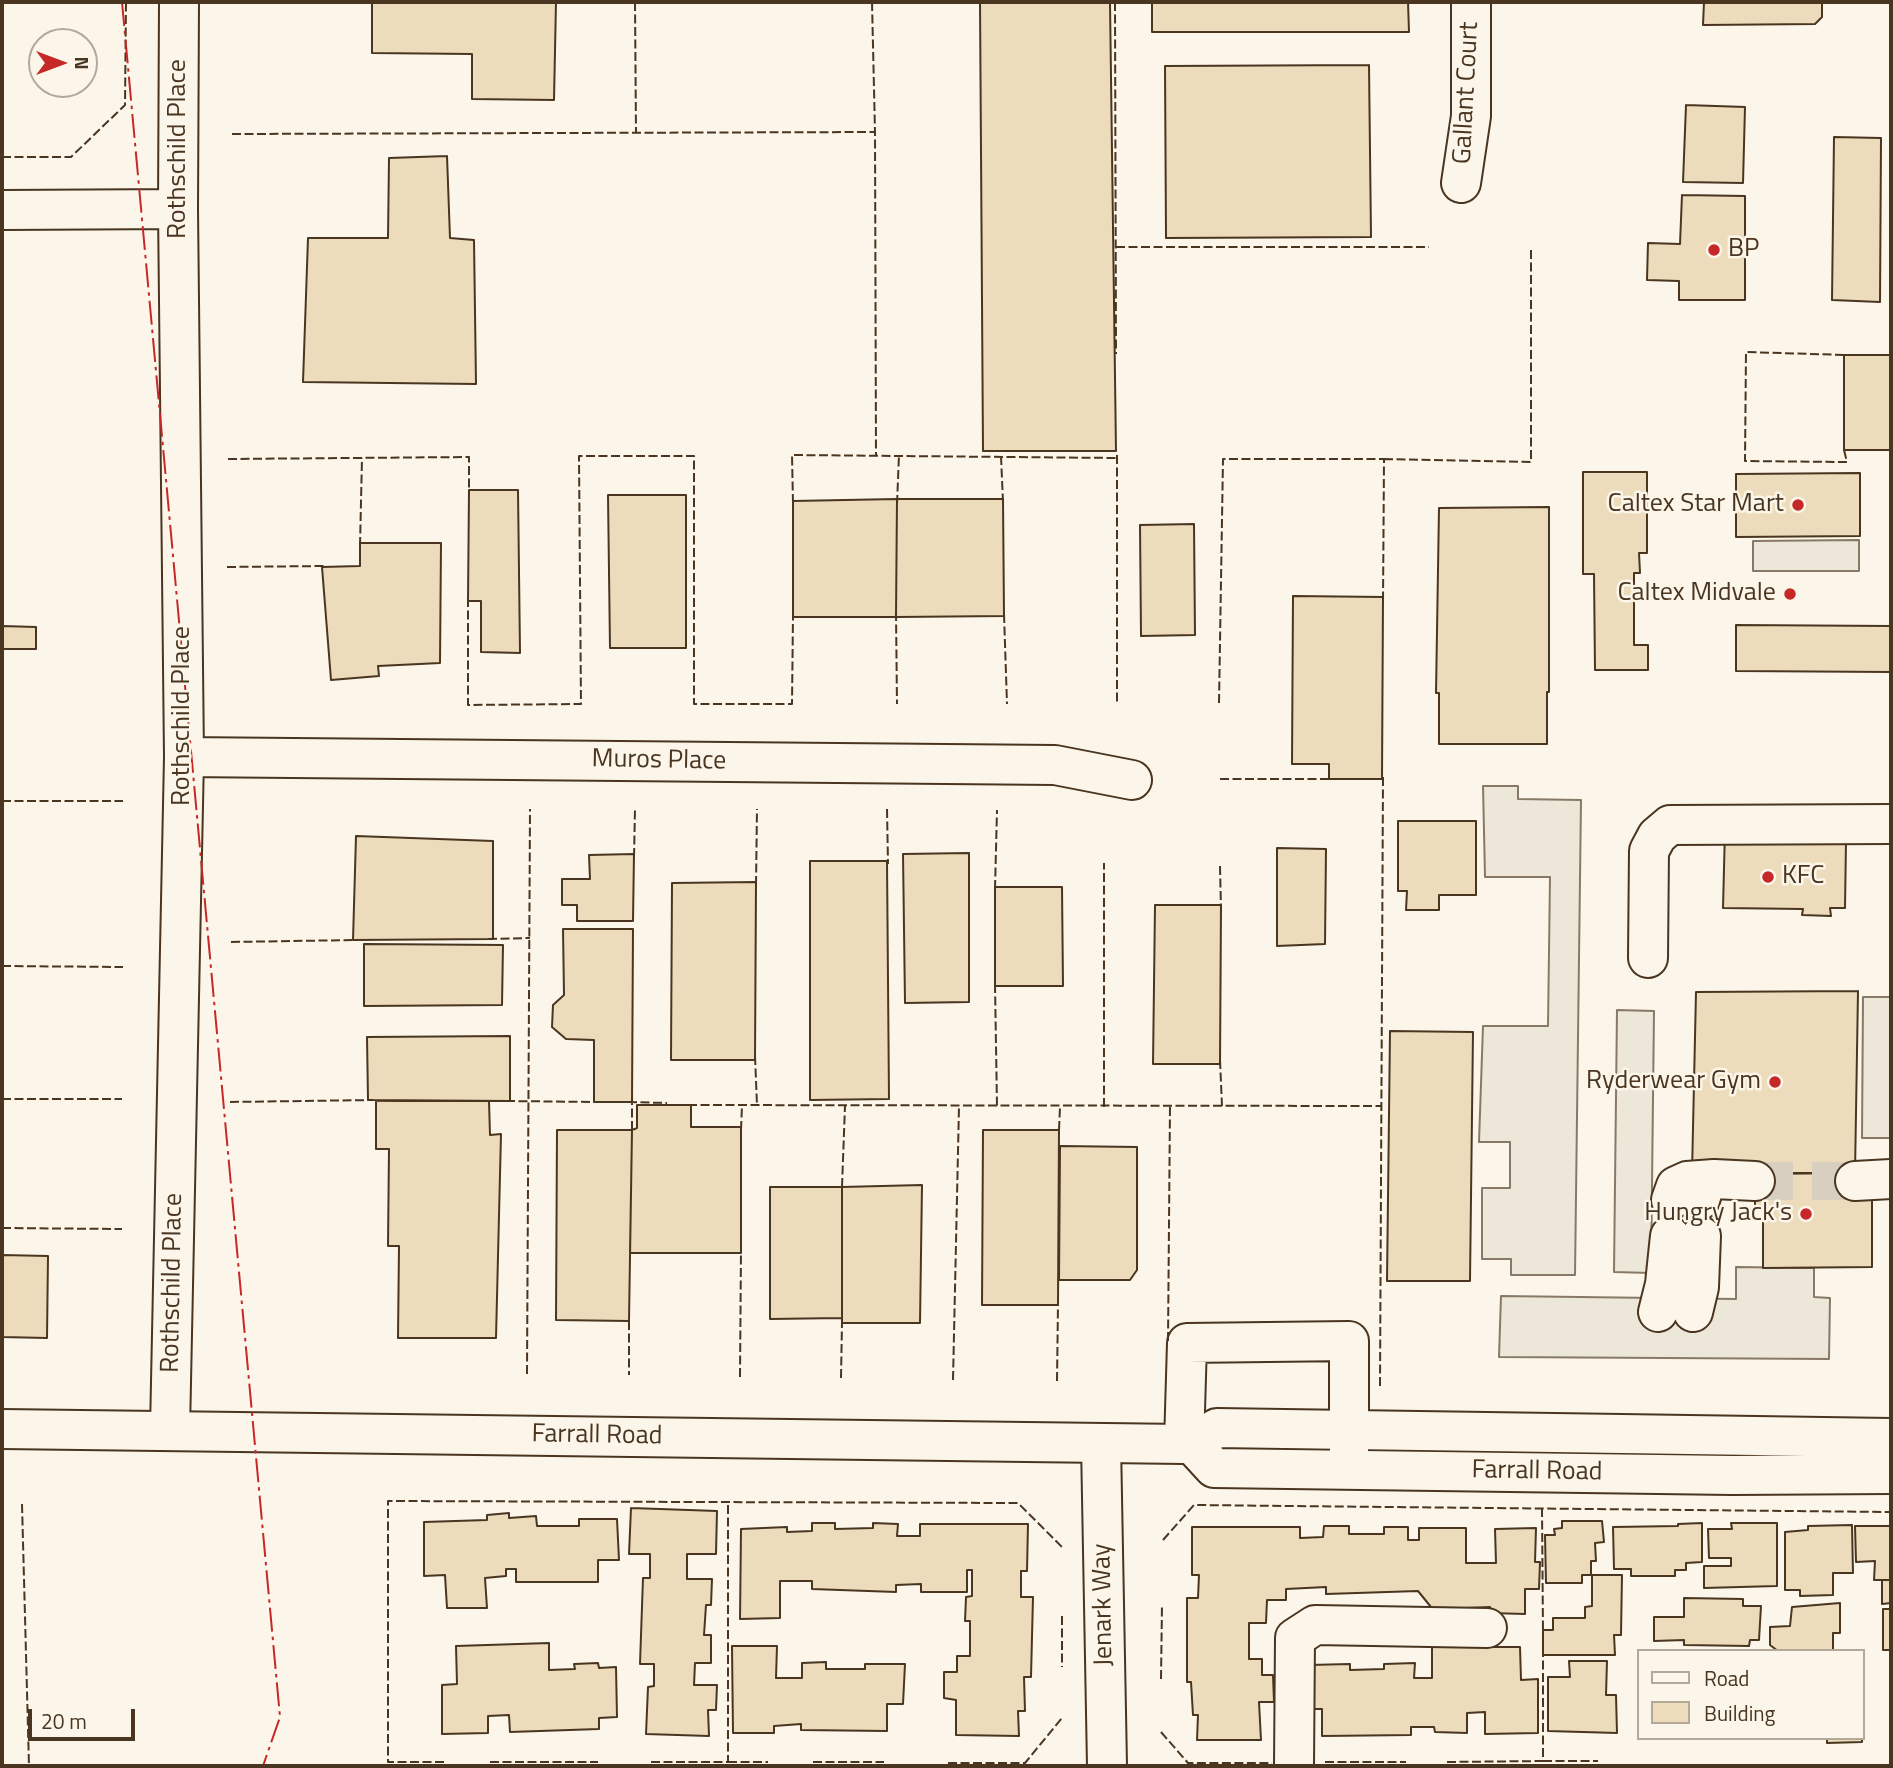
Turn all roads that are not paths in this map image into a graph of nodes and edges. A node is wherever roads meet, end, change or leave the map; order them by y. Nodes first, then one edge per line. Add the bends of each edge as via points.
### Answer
1 (179, 2) edge
2 (1471, 2) edge
3 (1461, 183) dead end
4 (178, 209) junction
5 (2, 210) edge
6 (184, 757) junction
7 (1132, 780) dead end
8 (1891, 824) edge
9 (1661, 958) dead end
10 (1755, 1181) tunnel mouth
11 (1676, 1312) dead end
12 (2, 1429) edge
13 (170, 1430) junction
14 (1349, 1431) junction
15 (1891, 1438) edge
16 (1101, 1443) junction
17 (1188, 1444) junction
18 (1349, 1470) junction
19 (1891, 1474) edge
20 (1487, 1628) dead end
21 (1108, 1766) edge
22 (1294, 1766) edge

1 - 4 street, Rothschild Place
2 - 3 street, Gallant Court via 1471,116
4 - 5 street
4 - 6 street, Rothschild Place
6 - 7 street, Muros Place via 1055,765
6 - 13 street, Rothschild Place
8 - 9 street via 1671,825 1657,836 1649,851
10 - 11 street via 1691,1210 1699,1287
12 - 13 street, Farrall Road
13 - 16 street, Farrall Road
14 - 15 street, Farrall Road
14 - 17 street, Farrall Road via 1217,1428
14 - 17 street via 1349,1341 1187,1343
14 - 18 street
16 - 17 street, Farrall Road
16 - 21 street, Jenark Way
17 - 18 street, Farrall Road via 1214,1468
18 - 19 street, Farrall Road
20 - 22 street via 1315,1625 1295,1638

